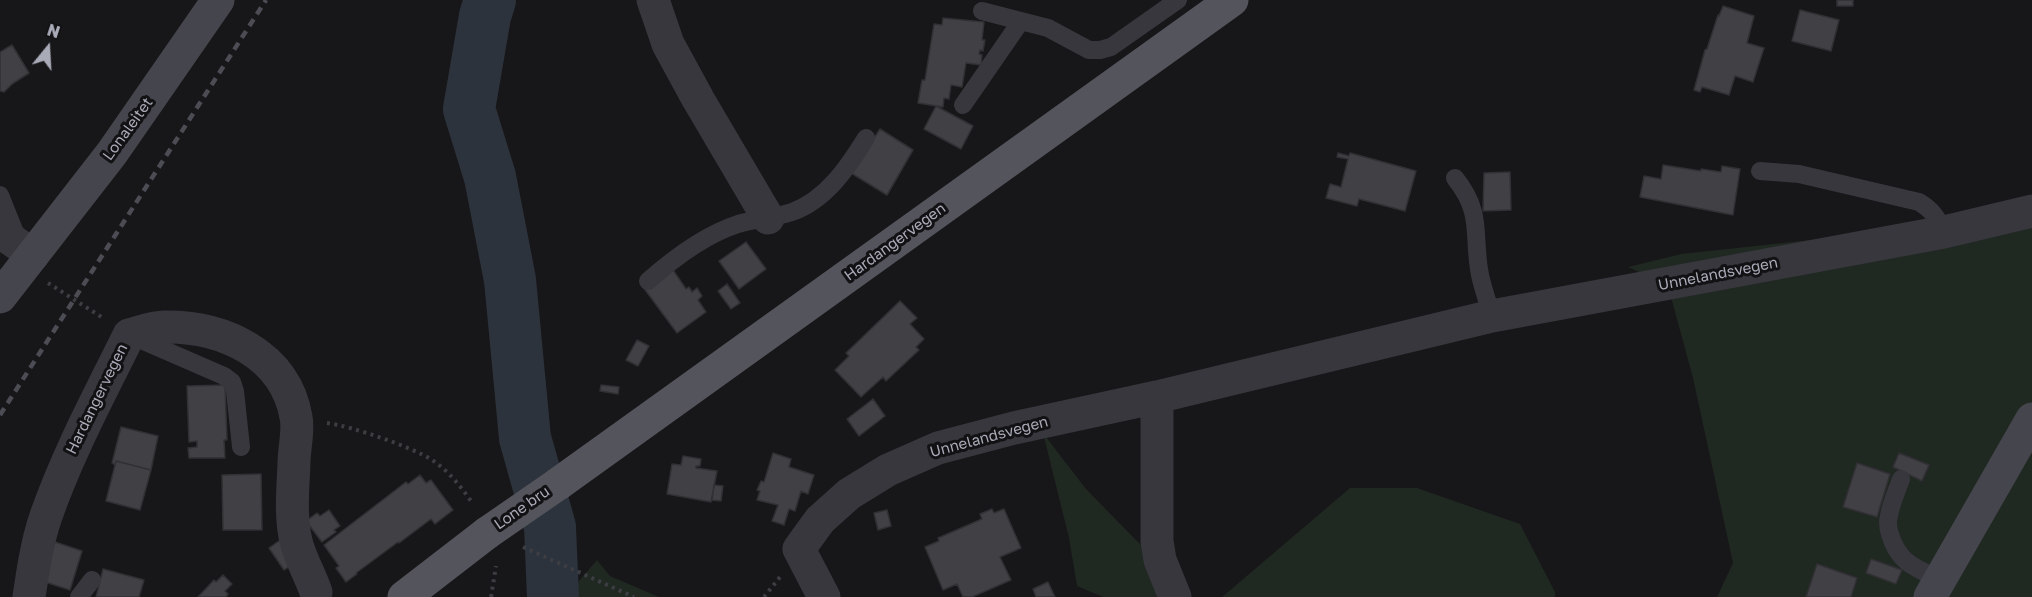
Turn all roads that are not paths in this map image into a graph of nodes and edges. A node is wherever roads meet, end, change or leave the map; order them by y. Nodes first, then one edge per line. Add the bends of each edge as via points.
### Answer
1 (218, 0) edge
2 (653, 0) edge
3 (1178, 0) edge
4 (1232, 0) edge
5 (982, 11) dead end
6 (1021, 21) junction
7 (963, 105) dead end
8 (866, 138) dead end
9 (1760, 171) dead end
10 (1455, 178) dead end
11 (0, 195) edge
12 (2032, 211) edge
13 (768, 218) junction
14 (1944, 232) junction
15 (19, 250) edge
16 (648, 281) dead end
17 (0, 297) edge
18 (1492, 316) junction
19 (129, 335) junction
20 (1157, 397) junction
21 (2032, 418) edge
22 (241, 447) dead end
23 (1901, 479) dead end
24 (558, 484) joint
25 (92, 580) dead end
26 (1936, 588) edge
27 (316, 592) dead end
28 (29, 597) edge
29 (79, 597) edge
30 (404, 597) edge
31 (824, 597) edge
32 (1175, 597) edge

1 - 15 street, Lonaleitet via 112,153
2 - 13 street via 668,44
3 - 6 lane via 1111,47 1100,50 1089,50 1048,28
4 - 24 main road, Hardangervegen
5 - 6 lane
6 - 7 lane
8 - 13 lane via 850,164 813,201
9 - 14 lane via 1799,174 1919,202 1937,217
10 - 18 lane via 1474,209 1480,274
11 - 15 lane
12 - 14 street, Unnelandsvegen
13 - 16 lane via 737,225 704,240 674,258
14 - 18 street, Unnelandsvegen
15 - 17 street, Lonaleitet
18 - 20 street, Unnelandsvegen
19 - 22 lane via 232,382
19 - 27 street, Hardangervegen via 162,327 213,332 251,349 285,384 297,418 293,513 296,541
19 - 28 street, Hardangervegen via 66,464 46,517
20 - 31 street, Unnelandsvegen via 938,448 878,476 849,494 820,520 799,549
20 - 32 street via 1157,541
21 - 26 street
23 - 26 lane via 1888,516 1893,546
24 - 30 main road, Lone bru, bridge via 492,527
25 - 29 lane

